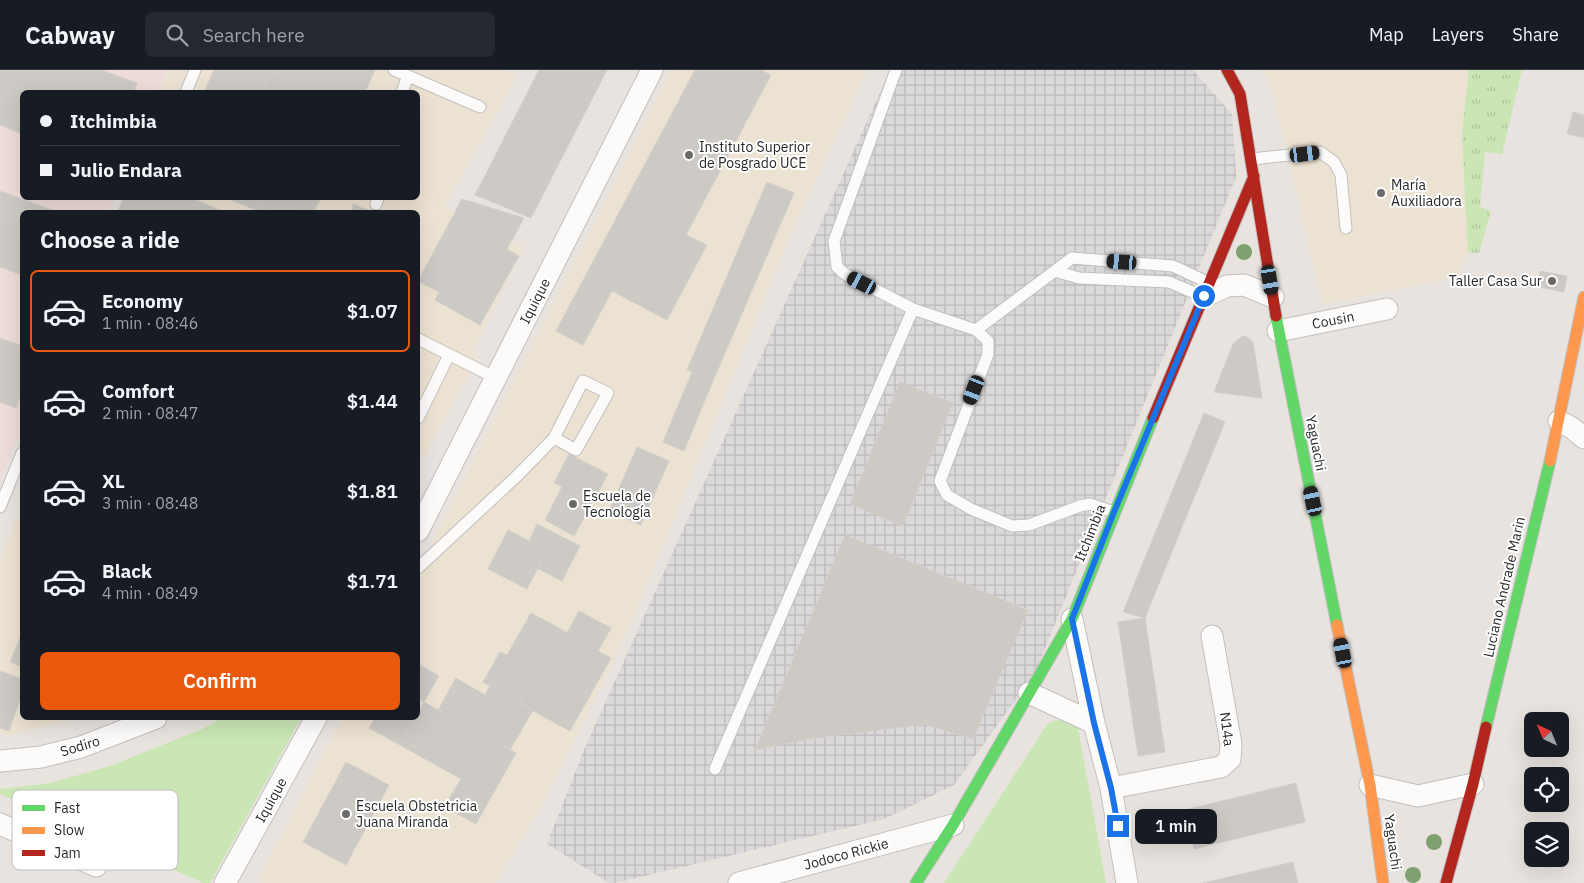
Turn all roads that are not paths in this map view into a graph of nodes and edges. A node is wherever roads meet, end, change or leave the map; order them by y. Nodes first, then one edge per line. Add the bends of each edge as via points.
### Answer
1 (195, 70) edge
2 (394, 70) edge
3 (652, 70) edge
4 (896, 70) edge
5 (1227, 70) edge
6 (408, 76) junction
7 (187, 90) edge
8 (403, 90) edge
9 (480, 107) dead end
10 (1251, 159) junction
11 (1254, 174) junction
12 (1346, 228) dead end
13 (1055, 270) junction
14 (1207, 290) junction
15 (1273, 297) junction
16 (1584, 297) edge
17 (913, 309) junction
18 (1387, 309) dead end
19 (976, 330) junction
20 (1278, 331) junction
21 (420, 340) edge
22 (449, 355) junction
23 (496, 378) junction
24 (420, 414) edge
25 (1559, 421) junction
26 (554, 438) junction
27 (1584, 438) edge
28 (20, 458) edge
29 (0, 506) edge
30 (1114, 512) junction
31 (420, 527) edge
32 (420, 566) edge
33 (1072, 619) junction
34 (1212, 636) dead end
35 (1029, 693) junction
36 (151, 720) edge
37 (315, 720) edge
38 (1094, 723) junction
39 (0, 761) edge
40 (715, 769) dead end
41 (1472, 784) junction
42 (1370, 785) junction
43 (1111, 788) junction
44 (0, 824) edge
45 (953, 825) junction
46 (12, 829) edge
47 (225, 883) edge
48 (740, 883) edge
49 (916, 883) edge
50 (1127, 883) edge
51 (1383, 883) edge
52 (1446, 883) edge

1 - 7 lane
2 - 6 lane
3 - 23 street, Iquique
4 - 17 lane via 834,242 837,267 845,274
5 - 10 street, Yaguachi via 1240,94
6 - 8 lane
6 - 9 lane
10 - 11 street, Yaguachi
10 - 12 lane via 1320,152 1334,162 1342,176
11 - 14 street, Itchimbia
11 - 15 street, Yaguachi
13 - 14 lane via 1079,278 1169,282
13 - 14 lane via 1072,258 1173,266
13 - 19 lane
14 - 15 street via 1244,285
14 - 30 street, Itchimbia
15 - 20 street, Yaguachi
16 - 25 street, Luciano Andrade Marin
17 - 19 lane
17 - 40 lane
18 - 20 street, Cousin
19 - 30 lane via 988,341 988,354 940,481 947,495 1012,526 1029,525 1090,504
20 - 42 street, Yaguachi
21 - 22 lane
22 - 23 lane
22 - 24 lane
23 - 31 street, Iquique
25 - 27 street
25 - 41 street, Luciano Andrade Marin
26 - 26 lane via 583,381 608,393 576,450
26 - 32 lane
28 - 29 lane
30 - 33 street, Itchimbia
33 - 35 street, Itchimbia
33 - 38 street
34 - 43 street, N14a via 1230,759 1220,768
35 - 38 street
35 - 45 street, Itchimbia
36 - 39 street, Sodiro via 81,747 41,757
37 - 47 street, Iquique
38 - 43 street
41 - 42 street via 1418,796
41 - 52 street, Luciano Andrade Marin
42 - 51 street, Yaguachi
43 - 50 street
44 - 46 street
45 - 48 street, Jodoco Rickie
45 - 49 street, Itchimbia

